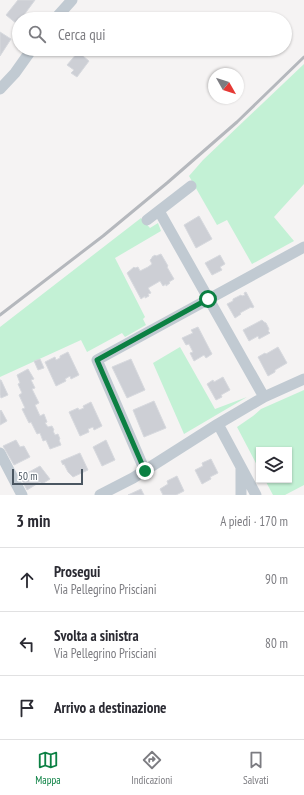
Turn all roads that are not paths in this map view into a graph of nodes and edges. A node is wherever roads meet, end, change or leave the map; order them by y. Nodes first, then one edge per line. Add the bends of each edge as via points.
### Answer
1 (72, 0) edge
2 (61, 12) edge
3 (27, 56) edge
4 (0, 89) edge
5 (191, 186) dead end
6 (159, 211) junction
7 (147, 220) dead end
8 (304, 247) edge
9 (208, 299) junction
10 (304, 379) edge
11 (264, 397) junction
12 (218, 424) junction
13 (0, 453) edge
14 (241, 468) junction
15 (145, 471) junction
16 (22, 495) edge
17 (100, 495) edge
18 (241, 495) edge
19 (256, 495) edge

1 - 2 street
3 - 4 street
5 - 6 street
6 - 7 street
6 - 9 street
8 - 9 street
9 - 11 street
9 - 15 street via 97,360
10 - 11 street
11 - 12 street
12 - 14 street
12 - 15 street
13 - 16 street
14 - 18 street
14 - 19 street
15 - 17 street

